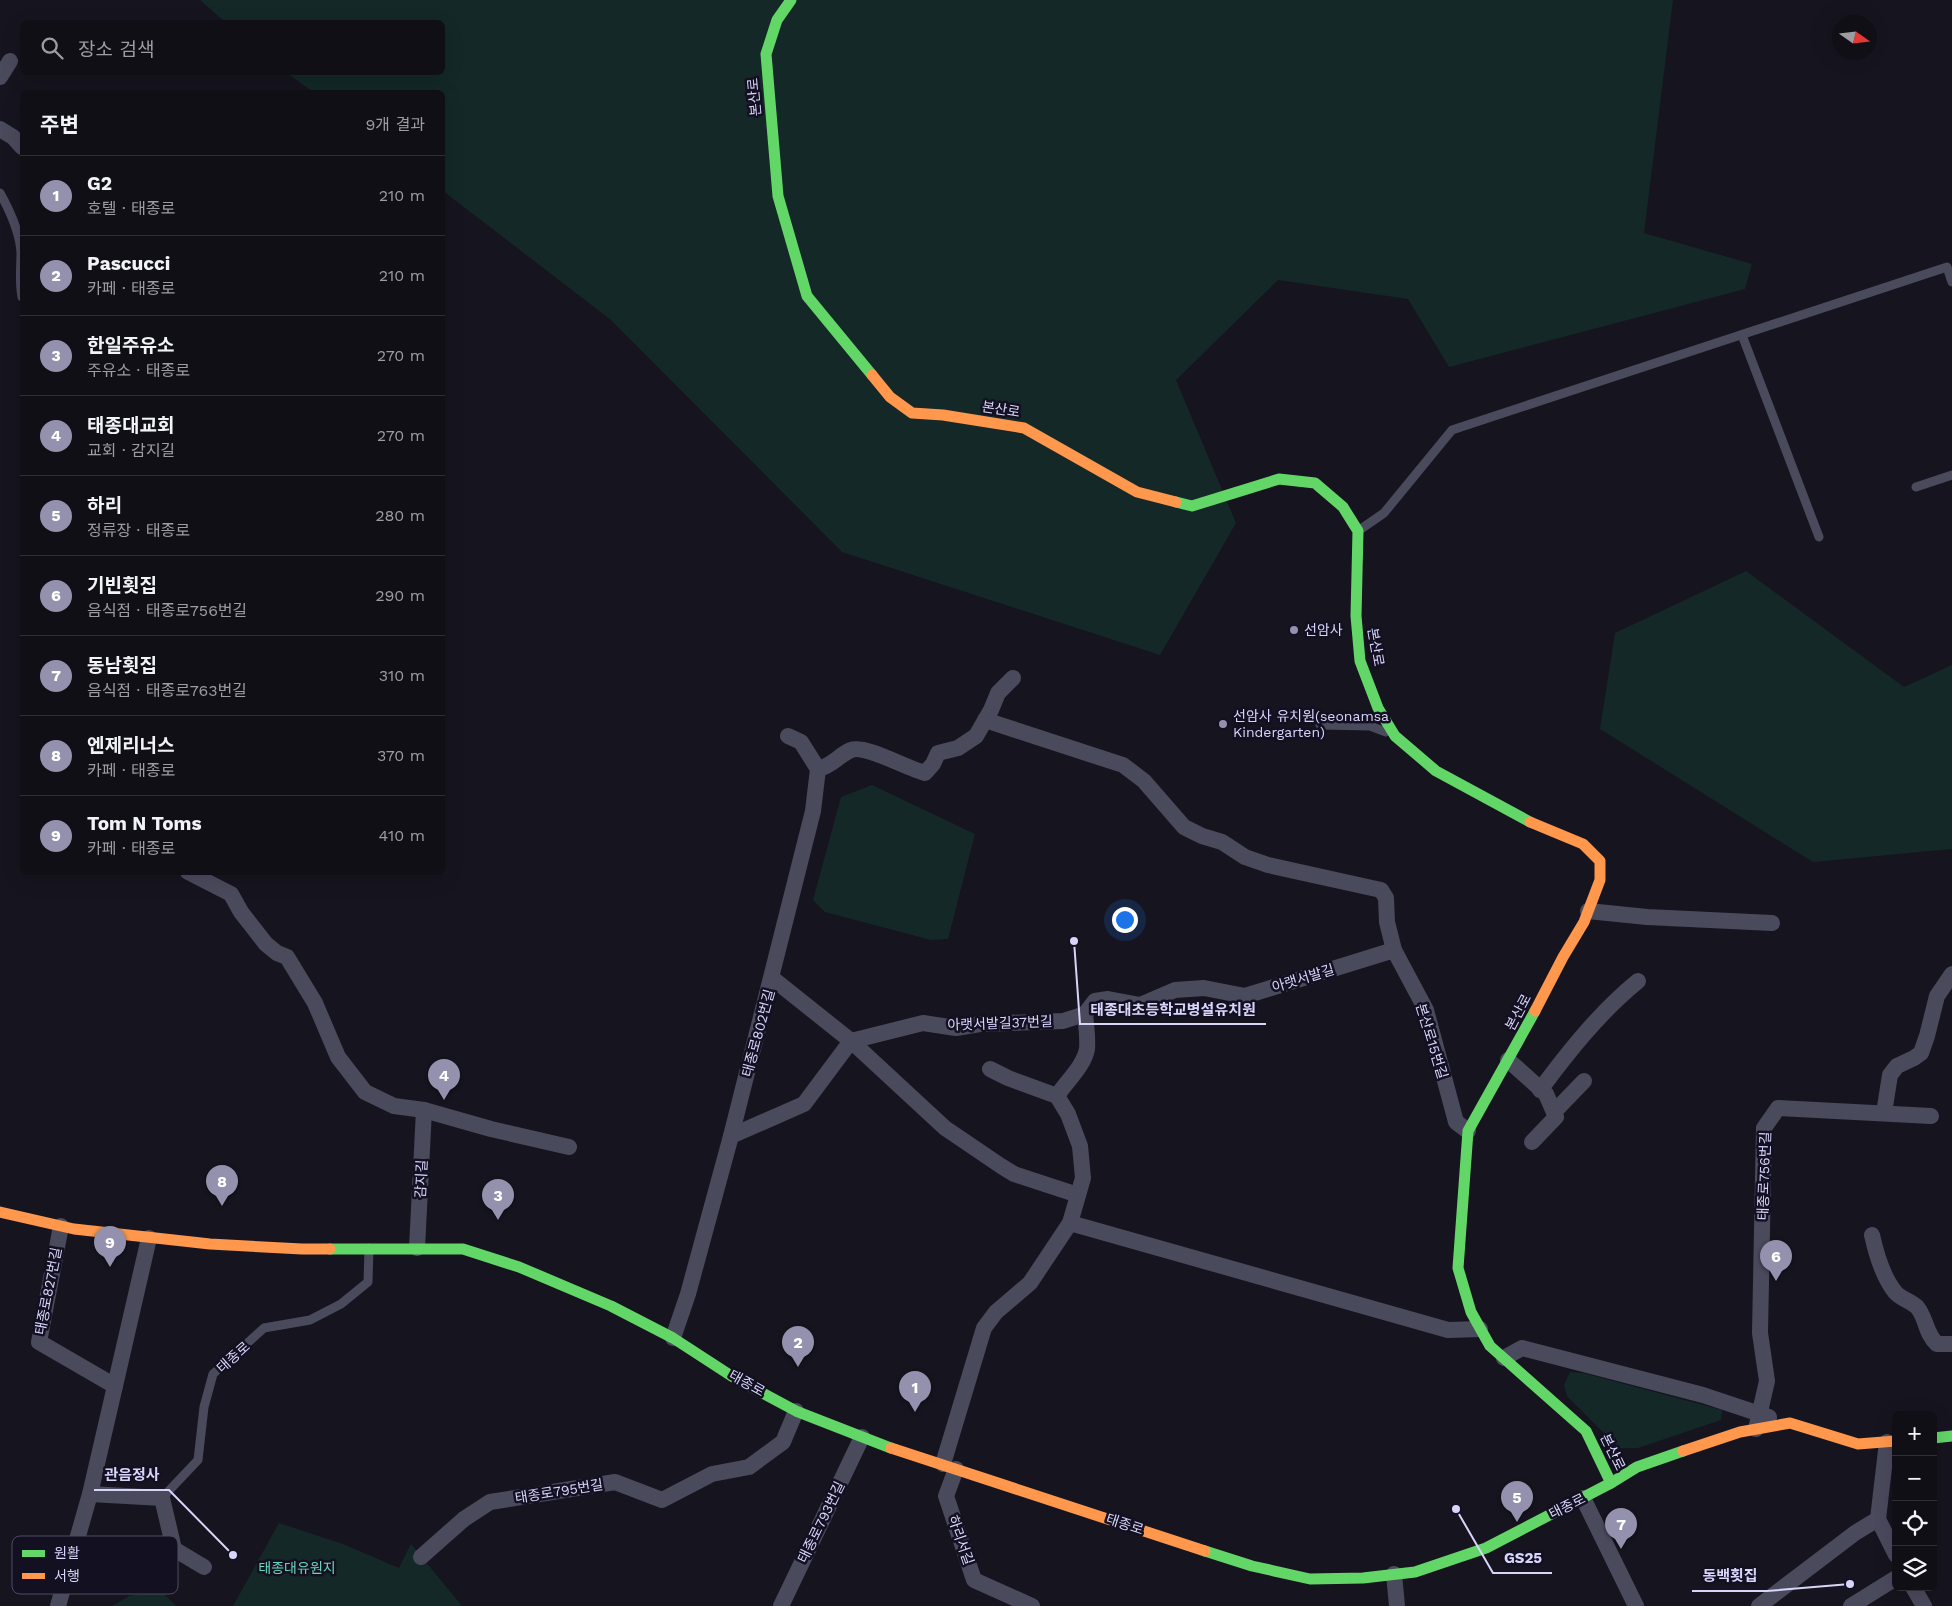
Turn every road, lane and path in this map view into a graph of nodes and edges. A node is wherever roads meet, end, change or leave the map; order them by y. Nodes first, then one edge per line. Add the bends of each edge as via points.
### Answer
1 (791, 0) edge
2 (10, 61) dead end
3 (0, 77) edge
4 (0, 129) edge
5 (20, 145) edge
6 (0, 194) edge
7 (20, 248) edge
8 (1952, 282) edge
9 (1742, 335) junction
10 (1952, 475) edge
11 (1916, 487) dead end
12 (1358, 531) junction
13 (1819, 537) dead end
14 (1013, 678) dead end
15 (985, 720) junction
16 (1320, 725) dead end
17 (788, 736) dead end
18 (1395, 736) junction
19 (818, 769) junction
20 (194, 875) edge
21 (1588, 911) junction
22 (1772, 923) dead end
23 (1394, 950) junction
24 (1952, 974) edge
25 (772, 978) junction
26 (1638, 981) dead end
27 (1090, 1007) junction
28 (851, 1041) junction
29 (1508, 1060) junction
30 (990, 1069) dead end
31 (1584, 1081) dead end
32 (1540, 1090) junction
33 (1057, 1096) junction
34 (424, 1110) junction
35 (1554, 1112) junction
36 (1884, 1113) junction
37 (1931, 1116) dead end
38 (1468, 1131) junction
39 (731, 1136) junction
40 (1532, 1142) dead end
41 (570, 1147) dead end
42 (1078, 1195) junction
43 (0, 1212) edge
44 (1070, 1223) junction
45 (61, 1226) junction
46 (1872, 1235) dead end
47 (149, 1238) junction
48 (370, 1248) junction
49 (417, 1248) junction
50 (1480, 1329) junction
51 (673, 1338) junction
52 (1952, 1344) edge
53 (1504, 1358) junction
54 (114, 1386) junction
55 (796, 1411) junction
56 (1757, 1421) junction
57 (1790, 1423) joint
58 (1952, 1436) edge
59 (862, 1437) junction
60 (1937, 1438) edge
61 (1891, 1441) edge
62 (949, 1466) junction
63 (1611, 1483) junction
64 (90, 1494) junction
65 (162, 1498) junction
66 (1583, 1498) junction
67 (1878, 1519) junction
68 (78, 1536) edge
69 (171, 1536) edge
70 (1892, 1547) edge
71 (178, 1551) edge
72 (421, 1557) dead end
73 (204, 1567) dead end
74 (1394, 1574) junction
75 (1892, 1580) edge
76 (1915, 1591) edge
77 (780, 1606) edge
78 (1032, 1606) edge
79 (1397, 1606) edge
80 (1636, 1606) edge
81 (1759, 1606) edge
82 (1851, 1606) edge
83 (1924, 1606) edge

1 - 12 street, 본산로 via 777,20 766,54 778,196 807,296 890,397 912,413 1024,428 1137,492 1192,506 1280,479 1314,483 1344,507
2 - 3 street
4 - 5 street
6 - 7 lane via 15,226
8 - 9 lane via 1947,267
9 - 12 lane via 1452,430 1384,513
9 - 13 lane
10 - 11 lane
12 - 18 street, 본산로 via 1356,616 1360,661 1378,708
14 - 15 street via 998,693
15 - 19 street via 976,736 958,748 938,753 925,773 861,748
15 - 23 street, 본산로15번길 via 1123,765 1144,781 1184,827 1222,842 1245,857 1381,890 1386,898 1387,922
16 - 18 lane via 1370,726
17 - 19 street via 801,742
18 - 21 street, 본산로 via 1436,771 1522,819 1583,844 1600,861 1600,880
19 - 25 street, 태종로802번길 via 813,811
20 - 34 street via 231,894 266,944 287,957 315,1003 338,1057 366,1092 394,1106
21 - 22 street
21 - 29 street, 본산로
23 - 27 street, 아랫서발길 via 1245,996 1204,988 1175,990 1140,1005 1108,999
23 - 38 street, 본산로15번길 via 1426,1010 1456,1122
24 - 36 street via 1937,996 1921,1053 1897,1066 1890,1074
25 - 28 street
25 - 39 street, 태종로802번길
26 - 32 street via 1572,1048
27 - 28 street, 아랫서발길37번길 via 1062,1021 956,1028 923,1023
27 - 33 street via 1086,1051
28 - 39 street via 804,1104
28 - 42 street via 945,1128 1001,1166 1014,1174
29 - 32 street
29 - 38 street, 본산로
30 - 33 street
31 - 35 street
32 - 35 street via 1546,1094
33 - 42 street, 하리서길 via 1080,1146 1082,1178
34 - 41 street
34 - 49 street, 감지길
35 - 40 street via 1556,1117
36 - 37 street, 태종로756번길
36 - 56 street, 태종로756번길 via 1778,1108 1764,1128 1760,1333 1767,1380
38 - 50 street, 본산로 via 1458,1268 1471,1312
39 - 51 street, 태종로802번길
42 - 44 street, 하리서길
43 - 45 street, 태종로
44 - 50 street via 1448,1330
44 - 62 street, 하리서길 via 1030,1283 996,1312 984,1328
45 - 47 street, 태종로
45 - 54 street, 태종로827번길 via 39,1342
46 - 52 street via 1877,1259 1895,1292 1916,1306 1929,1337 1937,1344
47 - 48 street, 태종로 via 302,1249
47 - 54 street
48 - 49 street, 태종로
48 - 65 lane, 태종로 via 368,1282 341,1304 310,1320 264,1328 213,1374 204,1407 198,1460
49 - 51 street, 태종로 via 463,1249 519,1267 611,1306
50 - 53 street, 본산로 via 1490,1346
51 - 55 street, 태종로 via 733,1377
53 - 56 street via 1522,1348 1703,1395
53 - 63 street, 본산로 via 1586,1431
54 - 64 street
55 - 59 street, 태종로
55 - 72 street, 태종로795번길 via 783,1442 749,1467 712,1474 662,1500 615,1482 490,1502 464,1519
56 - 57 street
56 - 63 street, 태종로 via 1740,1432 1637,1467
57 - 61 street via 1858,1444
58 - 60 street
59 - 62 street, 태종로
59 - 77 street, 태종로793번길
61 - 67 street
62 - 74 street, 태종로 via 1252,1566 1310,1579
62 - 78 street, 하리서길 via 946,1496 974,1580
63 - 66 street, 태종로
64 - 65 street
64 - 68 street
65 - 69 street
66 - 74 street, 태종로 via 1486,1548 1434,1567
66 - 80 street
67 - 70 street
67 - 81 street
71 - 73 street
74 - 79 street
75 - 82 street
76 - 83 street

